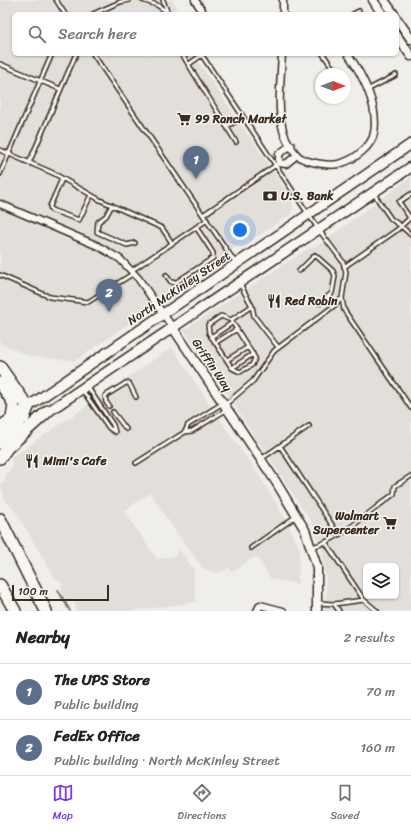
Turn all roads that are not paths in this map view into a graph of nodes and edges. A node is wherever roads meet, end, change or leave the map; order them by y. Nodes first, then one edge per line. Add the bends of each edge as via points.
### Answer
1 (56, 0) edge
2 (129, 0) edge
3 (142, 0) edge
4 (163, 0) edge
5 (195, 0) edge
6 (283, 0) edge
7 (372, 0) edge
8 (384, 0) edge
9 (167, 11) joint
10 (64, 12) edge
11 (98, 12) edge
12 (203, 12) edge
13 (283, 12) edge
14 (381, 12) edge
15 (393, 12) edge
16 (399, 22) edge
17 (399, 39) edge
18 (411, 39) edge
19 (51, 56) edge
20 (75, 56) edge
21 (94, 56) edge
22 (183, 56) edge
23 (200, 56) edge
24 (202, 56) edge
25 (282, 56) edge
26 (325, 56) edge
27 (349, 56) edge
28 (411, 56) edge
29 (0, 64) edge
30 (189, 64) junction
31 (333, 68) edge
32 (396, 75) dead end
33 (40, 81) junction
34 (60, 89) junction
35 (369, 89) junction
36 (243, 118) junction
37 (227, 126) junction
38 (236, 142) dead end
39 (411, 144) edge
40 (290, 145) junction
41 (0, 150) edge
42 (8, 154) junction
43 (297, 155) junction
44 (29, 163) junction
45 (277, 164) junction
46 (411, 167) edge
47 (0, 174) edge
48 (62, 179) junction
49 (374, 193) junction
50 (411, 194) edge
51 (91, 195) junction
52 (0, 204) edge
53 (112, 206) junction
54 (309, 214) junction
55 (203, 215) junction
56 (410, 218) edge
57 (207, 220) junction
58 (401, 226) junction
59 (196, 227) junction
60 (319, 230) junction
61 (411, 235) edge
62 (135, 243) dead end
63 (172, 244) junction
64 (236, 263) junction
65 (344, 267) junction
66 (299, 271) dead end
67 (132, 272) junction
68 (0, 275) edge
69 (166, 275) dead end
70 (240, 284) junction
71 (342, 298) junction
72 (320, 303) dead end
73 (252, 306) junction
74 (163, 313) junction
75 (232, 321) junction
76 (173, 328) junction
77 (237, 329) junction
78 (211, 337) junction
79 (215, 343) junction
80 (248, 347) junction
81 (278, 347) junction
82 (252, 354) junction
83 (227, 360) junction
84 (0, 367) edge
85 (232, 368) junction
86 (0, 383) edge
87 (84, 388) junction
88 (136, 397) dead end
89 (109, 406) dead end
90 (225, 406) junction
91 (28, 407) junction
92 (411, 408) edge
93 (48, 411) junction
94 (113, 412) dead end
95 (12, 418) junction
96 (0, 426) edge
97 (309, 426) dead end
98 (126, 429) dead end
99 (185, 432) junction
100 (0, 435) edge
101 (0, 444) edge
102 (280, 446) junction
103 (0, 458) edge
104 (261, 460) junction
105 (136, 463) dead end
106 (411, 476) edge
107 (297, 516) junction
108 (0, 519) edge
109 (338, 534) junction
110 (326, 543) junction
111 (312, 547) junction
112 (251, 548) dead end
113 (0, 581) edge
114 (0, 585) edge
115 (8, 598) junction
116 (364, 600) junction
117 (334, 604) junction
118 (317, 607) edge
119 (15, 611) edge
120 (46, 611) edge
121 (258, 611) edge
122 (283, 611) edge
123 (339, 611) edge
124 (377, 611) edge

1 - 10 lane
2 - 11 lane
3 - 9 lane
4 - 9 lane
5 - 12 street
6 - 13 street
7 - 14 street
8 - 15 street
16 - 18 street
17 - 28 street
19 - 33 lane
20 - 34 lane
21 - 55 lane
22 - 30 lane
23 - 30 lane
24 - 36 lane
25 - 40 street via 281,115 283,130
26 - 31 lane
27 - 35 street
29 - 33 lane
30 - 37 lane
32 - 35 lane
33 - 34 lane
33 - 42 lane
34 - 44 lane
35 - 43 street via 374,133 370,143 362,151 342,164 306,160
36 - 37 lane
36 - 45 lane
37 - 38 lane
39 - 54 main road, North McKinley Street
40 - 43 street
40 - 45 street via 279,154
41 - 42 lane
42 - 44 lane
42 - 47 lane
43 - 45 street via 286,164
44 - 48 lane
45 - 54 lane
45 - 55 lane
46 - 49 main road
48 - 51 lane
48 - 51 lane via 50,206 51,210 79,220
49 - 58 lane via 391,219
49 - 60 main road
50 - 56 lane via 399,202
51 - 53 lane
52 - 67 street, Griffin Way via 98,246 120,259
53 - 62 lane via 106,216 98,222 97,232 127,246
53 - 63 lane via 162,228
54 - 60 lane
54 - 64 main road, North McKinley Street
55 - 57 lane
56 - 58 lane
57 - 59 lane
57 - 64 lane
58 - 61 lane
58 - 65 lane
59 - 63 lane
59 - 69 lane via 213,253 212,258 175,283
60 - 65 lane
60 - 70 main road
63 - 67 lane
64 - 74 main road, North McKinley Street
65 - 71 lane via 346,272
66 - 72 lane via 315,255 333,271 335,276 332,293
67 - 68 lane via 88,302 50,297
67 - 74 street, Griffin Way
70 - 73 lane
70 - 76 main road
71 - 81 lane via 335,306
71 - 92 lane via 344,310
73 - 75 lane
73 - 81 lane via 254,316
74 - 76 street, Griffin Way
74 - 91 main road, North McKinley Street
75 - 77 lane
75 - 78 lane
75 - 78 lane via 221,316 208,325
76 - 87 main road
76 - 90 street, Griffin Way
77 - 79 lane
77 - 80 lane
78 - 79 lane
79 - 83 lane
80 - 82 lane
80 - 83 lane
81 - 90 lane via 253,381
82 - 85 lane
82 - 85 lane via 254,361 243,372
83 - 85 lane
84 - 91 highway
86 - 95 highway via 14,404
87 - 87 lane via 109,428 115,432 113,425
87 - 93 main road
88 - 89 lane via 129,383 126,383 105,396
90 - 99 lane via 192,431
90 - 99 lane via 188,425
90 - 104 street, Griffin Way
91 - 95 main road, North McKinley Street
91 - 100 highway via 24,418
93 - 101 main road
93 - 103 highway via 7,448
94 - 98 lane
95 - 96 main road, North McKinley Street
97 - 102 lane
99 - 105 lane
102 - 104 lane
102 - 109 lane
104 - 107 street, Griffin Way
106 - 109 lane via 395,486 394,494
107 - 111 street, Griffin Way
107 - 112 lane
108 - 120 highway
109 - 110 lane
110 - 111 lane
110 - 116 lane
111 - 118 street, Griffin Way via 317,567
113 - 115 highway
114 - 115 highway
115 - 119 highway
116 - 117 lane
116 - 124 lane
117 - 118 lane
117 - 123 lane
121 - 122 street via 260,605

